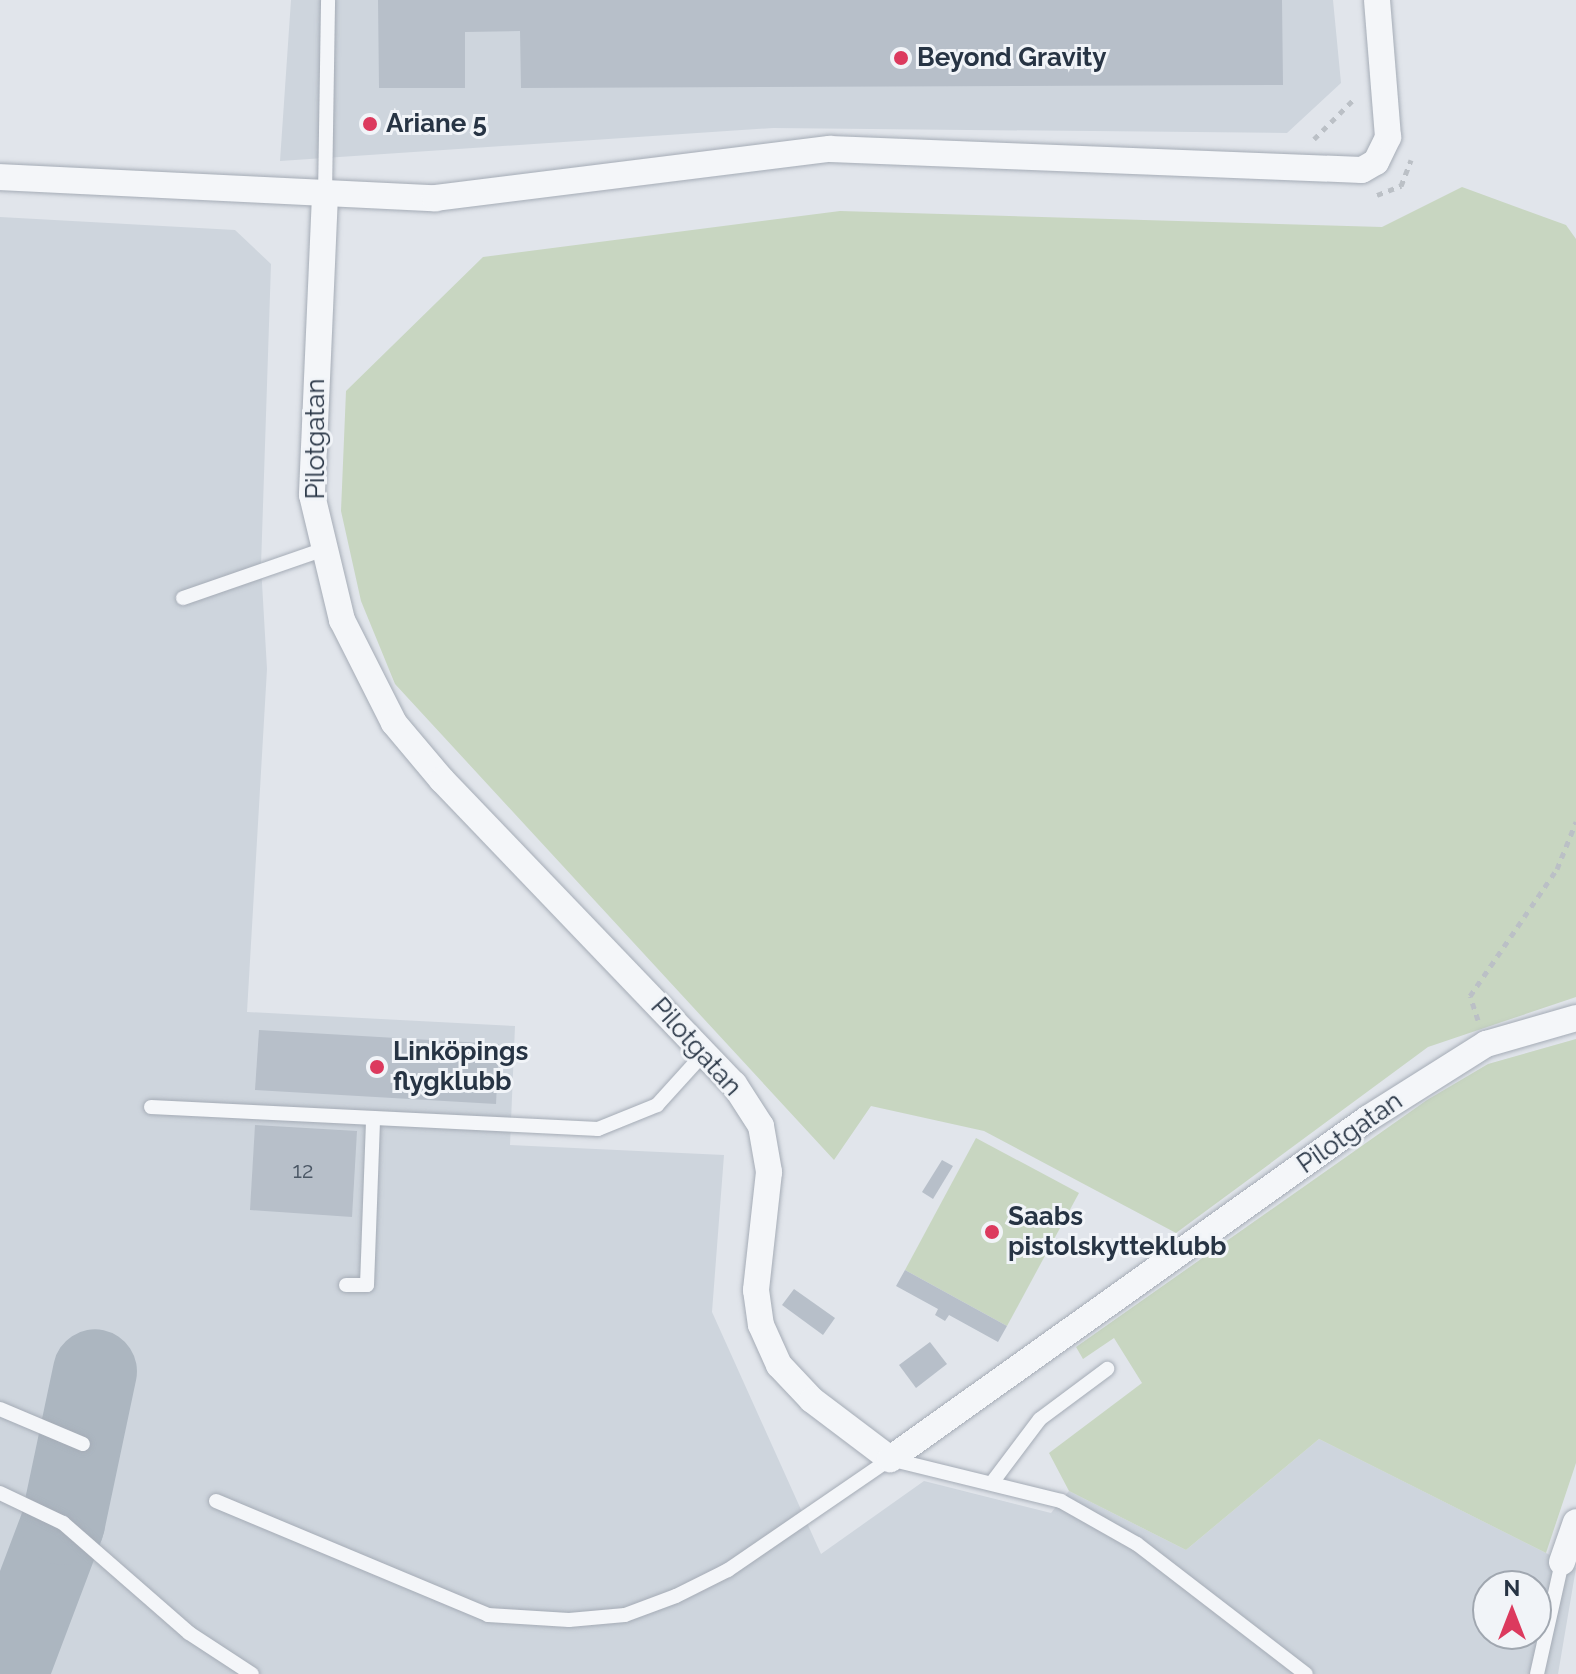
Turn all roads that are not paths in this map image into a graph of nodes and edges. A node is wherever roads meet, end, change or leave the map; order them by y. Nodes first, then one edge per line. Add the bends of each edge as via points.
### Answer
1 (328, 0) edge
2 (1377, 0) edge
3 (0, 177) edge
4 (325, 195) junction
5 (322, 550) junction
6 (183, 598) dead end
7 (1576, 1018) edge
8 (705, 1052) junction
9 (151, 1107) dead end
10 (373, 1118) junction
11 (346, 1285) dead end
12 (1107, 1369) dead end
13 (0, 1409) edge
14 (83, 1444) dead end
15 (890, 1459) junction
16 (994, 1480) junction
17 (0, 1493) edge
18 (216, 1501) dead end
19 (1576, 1522) edge
20 (1562, 1562) joint
21 (252, 1674) edge
22 (1306, 1674) edge
23 (1537, 1674) edge

1 - 4 lane
2 - 4 street via 1387,99 1383,153 1362,170 830,149 515,193
3 - 4 street
4 - 5 street, Pilotgatan via 313,466
5 - 6 lane
5 - 8 street, Pilotgatan via 342,620 394,723
7 - 15 street, Pilotgatan via 1486,1044 1367,1119
8 - 10 lane via 657,1105 612,1126
8 - 15 street, Pilotgatan via 761,1126 769,1172 756,1290 779,1365
9 - 10 lane
10 - 11 lane via 367,1285
12 - 16 lane via 1040,1419
13 - 14 lane
15 - 16 lane
15 - 18 lane via 689,1590 625,1615 569,1620 488,1615
16 - 22 lane via 1061,1501 1137,1544
17 - 21 lane via 63,1523 189,1633
19 - 20 street
20 - 23 lane

